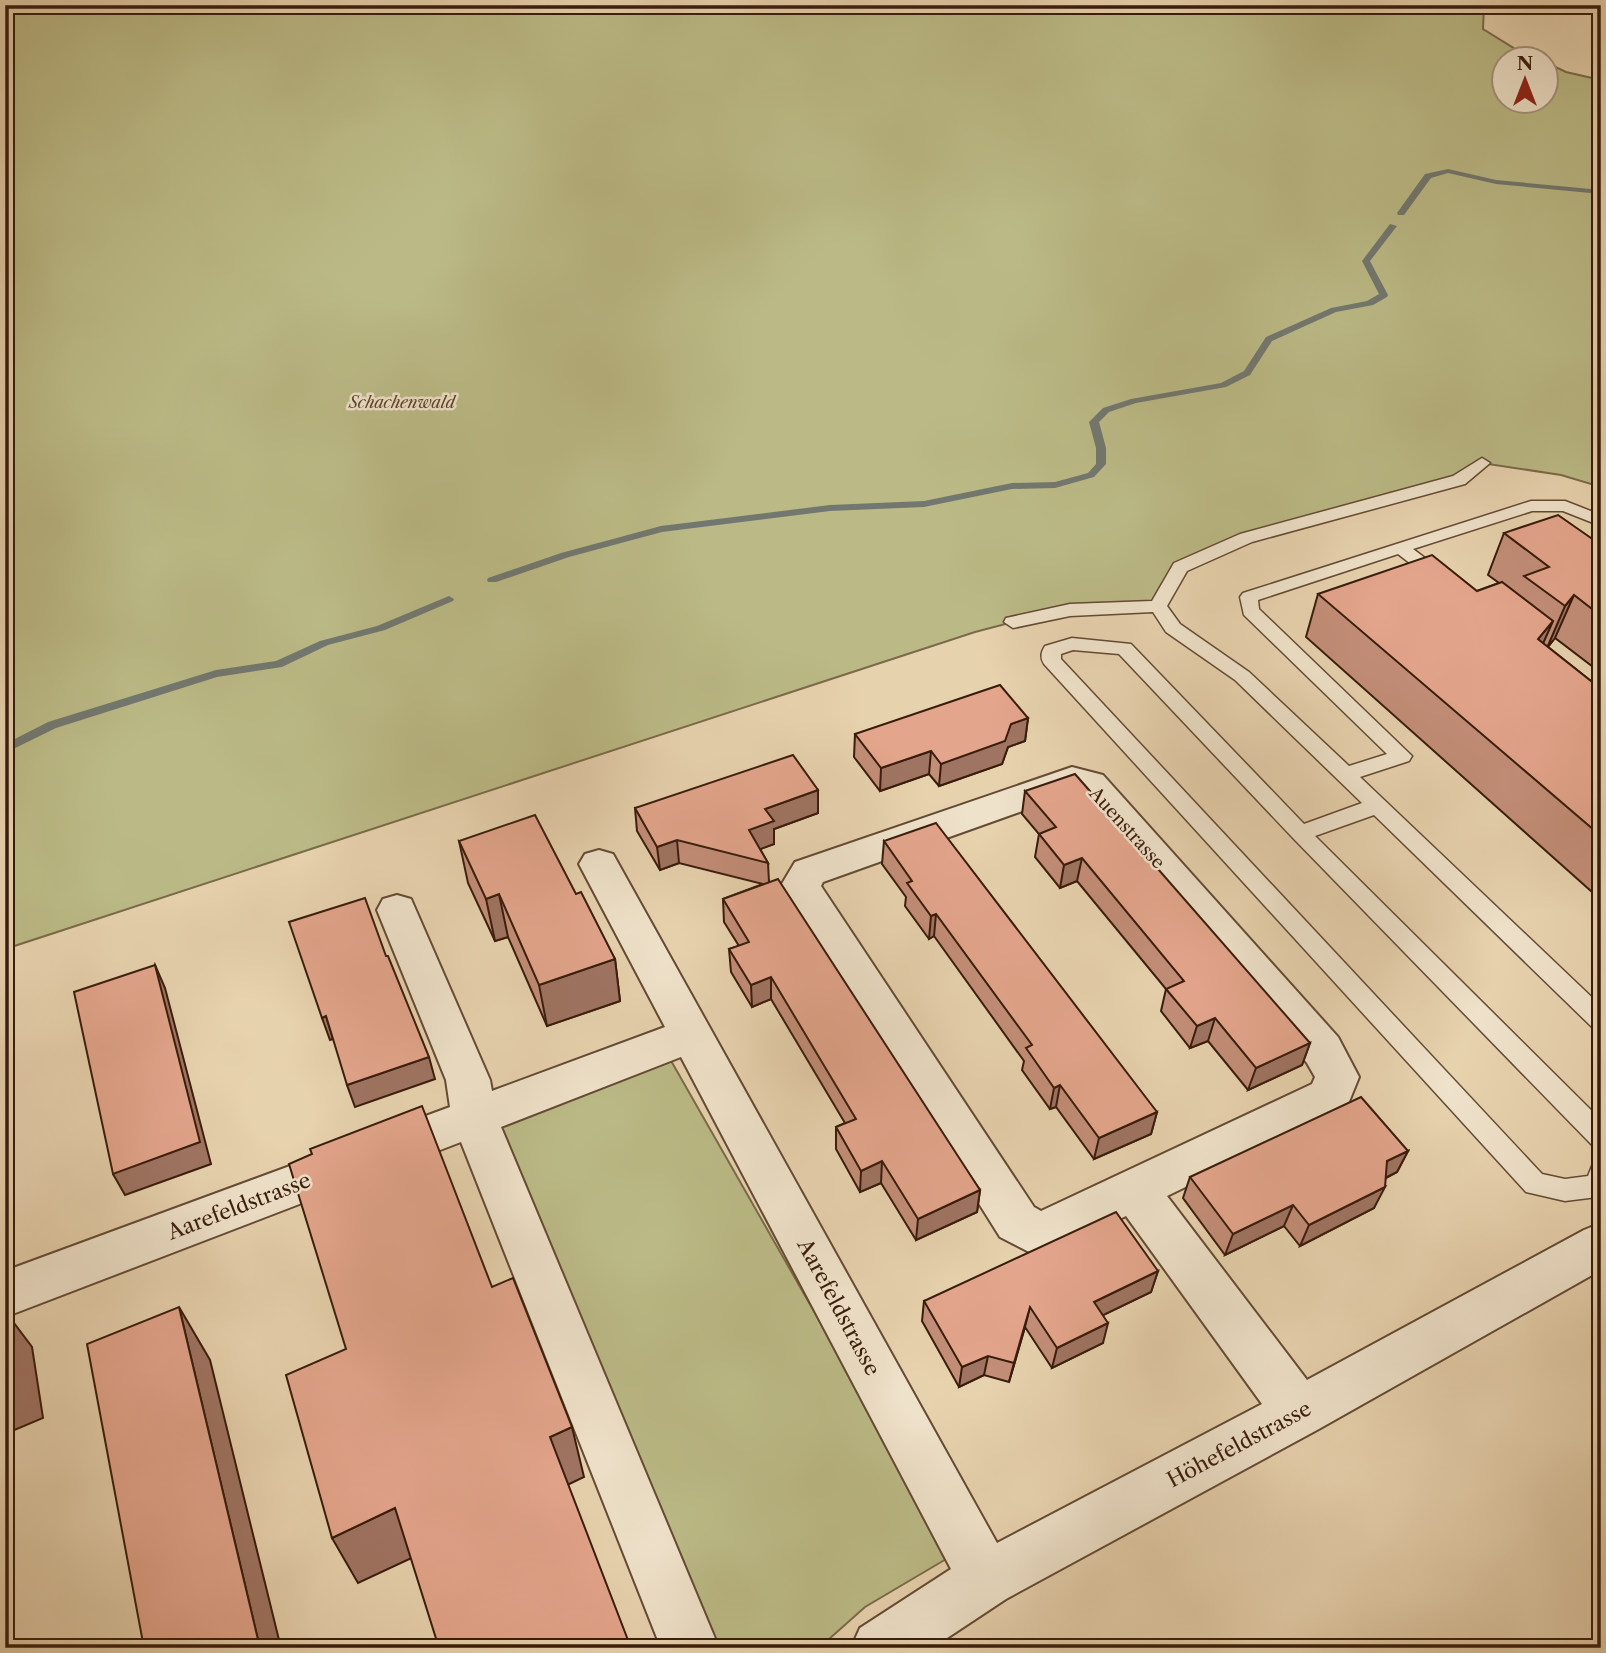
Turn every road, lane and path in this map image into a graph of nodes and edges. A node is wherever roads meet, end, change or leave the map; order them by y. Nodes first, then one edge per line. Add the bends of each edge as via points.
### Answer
1 (1482, 463) dead end
2 (1601, 520) edge
3 (1400, 547) junction
4 (1452, 588) edge
5 (1158, 606) junction
6 (1013, 622) dead end
7 (1345, 775) junction
8 (1377, 806) junction
9 (1300, 834) junction
10 (599, 864) dead end
11 (397, 910) dead end
12 (1601, 1021) edge
13 (692, 1035) junction
14 (474, 1117) junction
15 (1601, 1137) edge
16 (1601, 1174) edge
17 (1134, 1190) junction
18 (1601, 1245) edge
19 (5, 1294) edge
20 (1299, 1412) junction
21 (986, 1579) junction
22 (690, 1648) edge
23 (880, 1648) edge

1 - 5 lane via 1460,480 1246,538 1180,567
2 - 3 lane via 1565,506 1531,506
3 - 4 lane
3 - 7 lane via 1249,597 1250,611 1402,756
5 - 6 lane via 1070,610
5 - 7 lane via 1173,628 1242,676
7 - 8 lane
8 - 9 lane
8 - 12 lane
9 - 15 lane
9 - 16 lane via 1124,648 1072,644 1052,650 1051,660 1535,1184 1565,1190 1597,1186
10 - 13 street, Aarefeldstrasse
11 - 14 street via 468,1080
13 - 14 street, Aarefeldstrasse
13 - 21 street, Aarefeldstrasse
14 - 19 street, Aarefeldstrasse
14 - 22 street
17 - 17 street, Auenstrasse via 1330,1096 1337,1077 1323,1050 1090,784 1072,780 809,872 800,887 1017,1222 1038,1235
17 - 20 street
18 - 20 street, Höhefeldstrasse
20 - 21 street, Höhefeldstrasse
21 - 23 street, Höhefeldstrasse

